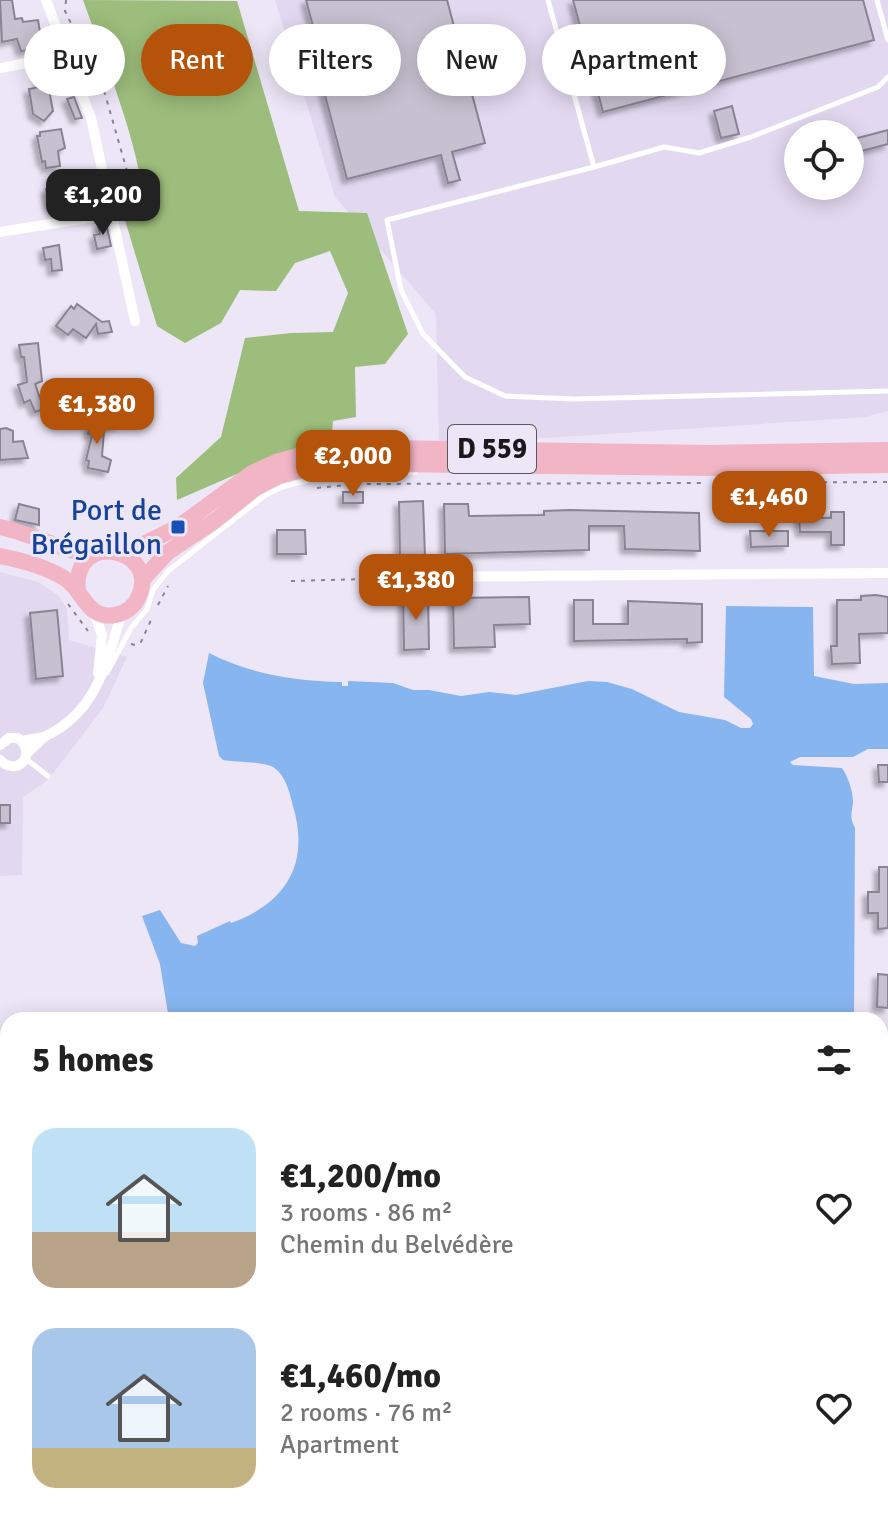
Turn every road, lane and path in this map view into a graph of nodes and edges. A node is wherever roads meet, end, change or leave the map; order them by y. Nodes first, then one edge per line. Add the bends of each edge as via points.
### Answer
1 (46, 0) edge
2 (66, 0) edge
3 (548, 0) edge
4 (877, 0) edge
5 (54, 24) edge
6 (888, 40) edge
7 (24, 64) edge
8 (0, 68) edge
9 (888, 77) edge
10 (82, 96) edge
11 (594, 167) junction
12 (135, 199) dead end
13 (114, 214) junction
14 (0, 232) edge
15 (135, 321) dead end
16 (888, 391) edge
17 (888, 450) edge
18 (492, 465) junction
19 (888, 465) edge
20 (888, 482) edge
21 (312, 489) dead end
22 (0, 527) edge
23 (124, 554) junction
24 (0, 556) edge
25 (92, 556) junction
26 (888, 573) edge
27 (414, 577) joint
28 (142, 580) junction
29 (291, 581) dead end
30 (169, 584) dead end
31 (72, 596) junction
32 (158, 606) dead end
33 (94, 612) junction
34 (122, 613) junction
35 (152, 618) dead end
36 (92, 636) dead end
37 (129, 644) dead end
38 (95, 690) junction
39 (44, 737) junction
40 (22, 741) junction
41 (0, 745) edge
42 (27, 756) junction
43 (0, 760) edge
44 (48, 776) dead end

1 - 5 street
2 - 12 path via 65,11 105,94
3 - 11 lane
4 - 6 lane
7 - 8 street
9 - 11 lane via 878,87 699,153 664,147
10 - 13 street
11 - 16 lane via 387,220 401,290 423,334 465,377 505,396 574,399
13 - 14 street
13 - 15 street
17 - 23 main road, D 559 via 384,448 308,453 252,473 178,527
18 - 19 main road, D 559
18 - 28 main road, D 559 via 344,464 279,476 168,552
18 - 38 lane via 320,477 264,496 168,571
20 - 21 path via 355,484
22 - 25 main road
23 - 25 main road
23 - 28 main road
24 - 31 main road via 60,575
25 - 31 main road via 79,572
26 - 27 street
27 - 29 path
28 - 34 main road via 139,596
30 - 32 path
31 - 33 main road
31 - 36 path
33 - 34 main road
33 - 38 street via 102,635
34 - 38 street
35 - 37 path via 141,642
38 - 39 street via 64,728
39 - 40 street
39 - 42 street
40 - 41 street via 9,738
40 - 42 street
42 - 43 street via 15,767
42 - 44 lane

